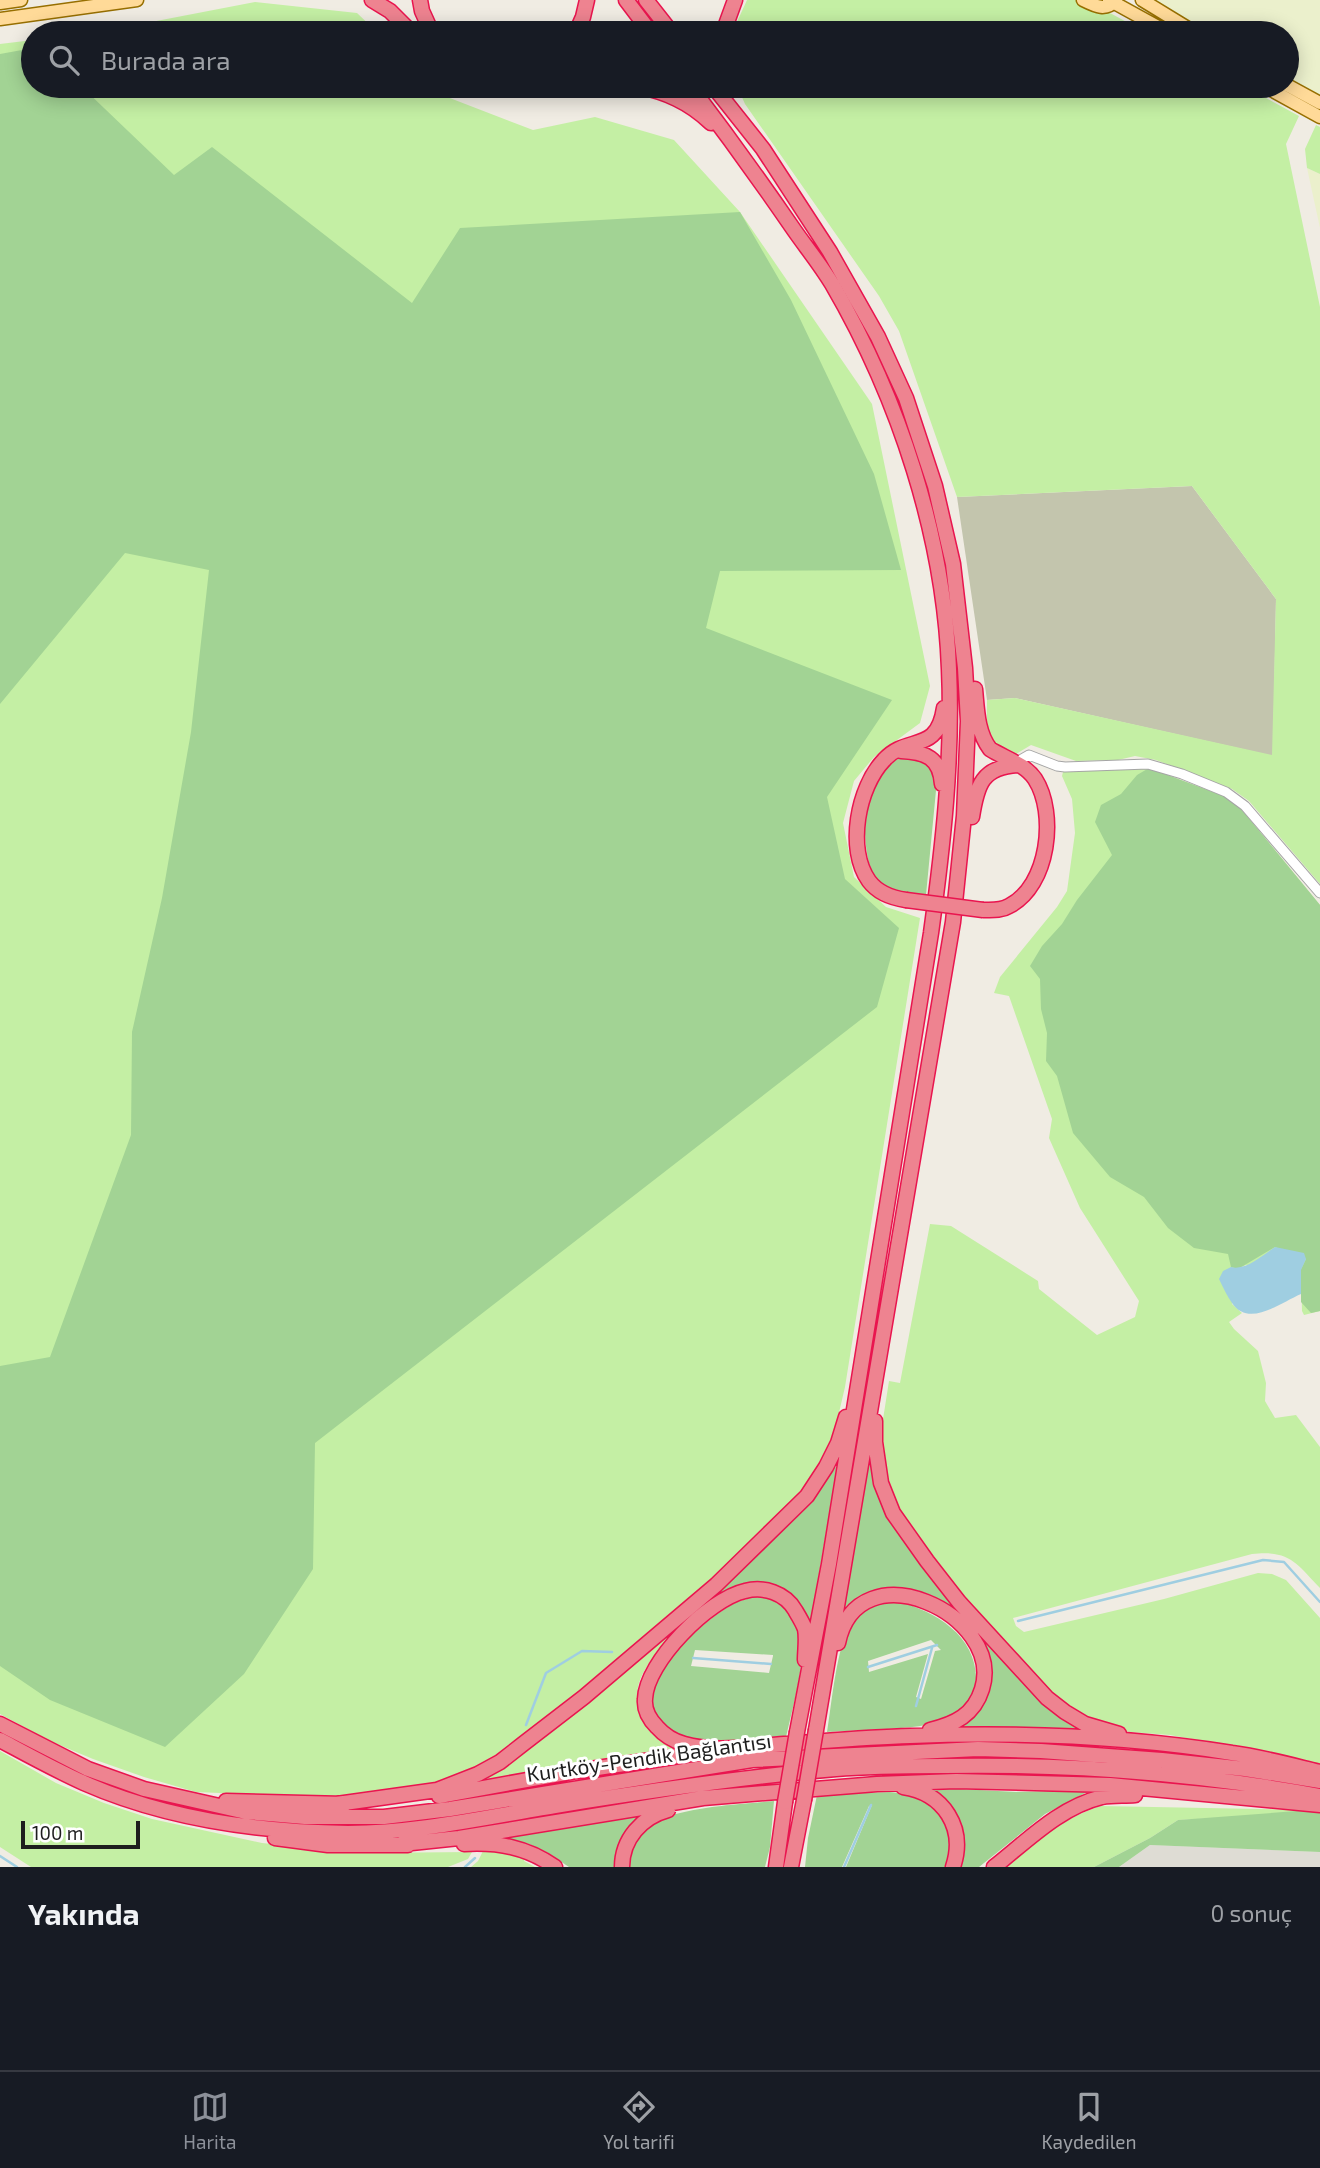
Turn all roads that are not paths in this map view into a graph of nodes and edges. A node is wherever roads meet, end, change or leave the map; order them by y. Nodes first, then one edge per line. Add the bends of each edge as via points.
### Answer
1 (22, 0) edge
2 (137, 0) edge
3 (373, 0) edge
4 (587, 0) edge
5 (626, 0) edge
6 (646, 0) edge
7 (735, 0) edge
8 (1083, 0) edge
9 (1142, 0) edge
10 (1113, 1) edge
11 (0, 3) edge
12 (419, 4) edge
13 (386, 5) edge
14 (0, 19) edge
15 (401, 21) edge
16 (427, 21) edge
17 (581, 21) edge
18 (642, 21) edge
19 (663, 21) edge
20 (727, 21) edge
21 (1148, 21) edge
22 (1176, 21) edge
23 (1299, 92) edge
24 (677, 98) edge
25 (699, 98) edge
26 (723, 98) edge
27 (734, 98) edge
28 (1286, 98) edge
29 (1320, 103) edge
30 (1320, 117) edge
31 (763, 149) junction
32 (748, 162) junction
33 (953, 564) junction
34 (949, 668) junction
35 (897, 751) junction
36 (1018, 765) junction
37 (942, 848) junction
38 (1320, 894) edge
39 (953, 922) junction
40 (866, 1342) junction
41 (874, 1393) junction
42 (804, 1701) junction
43 (820, 1705) junction
44 (0, 1724) edge
45 (909, 1736) junction
46 (0, 1740) edge
47 (1158, 1743) junction
48 (738, 1747) junction
49 (1320, 1772) edge
50 (1320, 1781) edge
51 (877, 1784) junction
52 (1186, 1793) junction
53 (1320, 1796) edge
54 (703, 1798) junction
55 (804, 1800) junction
56 (193, 1801) junction
57 (337, 1804) junction
58 (1320, 1805) edge
59 (230, 1824) junction
60 (401, 1844) junction
61 (776, 1863) edge
62 (555, 1867) edge
63 (622, 1867) edge
64 (791, 1867) edge
65 (800, 1867) edge
66 (953, 1867) edge
67 (994, 1867) edge

1 - 11 main road
2 - 14 main road
3 - 13 highway
4 - 17 highway
5 - 18 highway
6 - 19 highway
7 - 20 highway
8 - 10 main road via 1101,7
9 - 22 main road
10 - 21 main road
12 - 16 highway
13 - 15 highway
23 - 29 main road
24 - 32 highway via 715,127
25 - 32 highway
26 - 31 highway
27 - 31 highway
28 - 30 main road
31 - 33 highway via 830,252 901,386 935,486
32 - 34 highway via 831,283 904,436 927,517
33 - 36 highway via 982,736 990,749
33 - 39 highway via 968,721
34 - 35 highway via 938,728 923,742
34 - 37 highway
35 - 36 highway, bridge via 877,767 865,792 858,820 865,874 889,896 983,910 1002,909 1016,902 1031,884 1043,857 1044,799 1035,778
35 - 37 highway via 923,755 938,766
36 - 38 street via 1029,755 1065,767 1148,764 1205,783 1245,806
36 - 39 highway via 993,770 978,787
37 - 40 highway
39 - 41 highway
40 - 42 highway
40 - 57 highway via 838,1443 807,1496 686,1611 500,1762 437,1790
41 - 43 highway
41 - 47 highway via 881,1483 893,1513 959,1602 1065,1712 1085,1724
42 - 48 highway via 805,1629 790,1602 766,1590 743,1591 708,1610 664,1655 649,1679 645,1701 650,1719 663,1734 681,1744
42 - 61 highway, bridge
43 - 45 highway via 839,1636 853,1611 885,1595 922,1599 946,1612 968,1633 978,1646 985,1672 979,1697 960,1720
43 - 55 highway, bridge
44 - 56 highway, Kurtköy-Pendik Bağlantısı via 88,1769
45 - 47 highway via 1010,1735
45 - 48 highway
46 - 59 highway, Kurtköy-Pendik Bağlantısı via 99,1788
47 - 49 highway via 1234,1753
48 - 57 highway via 412,1801
50 - 56 highway, Kurtköy-Pendik Bağlantısı via 1162,1760 978,1749 752,1760 384,1817 304,1817
51 - 52 highway via 1084,1784
51 - 54 highway
51 - 66 highway via 909,1788 945,1809 957,1835
52 - 58 highway
52 - 67 highway via 1104,1796 1080,1804
53 - 59 highway, Kurtköy-Pendik Bağlantısı via 1172,1774 1045,1766 910,1766 697,1783 430,1827 351,1833
54 - 60 highway
54 - 63 highway via 657,1813 638,1826 622,1856
55 - 64 highway
55 - 65 highway
56 - 57 highway
59 - 60 highway via 270,1837 328,1845
60 - 62 highway via 506,1845

